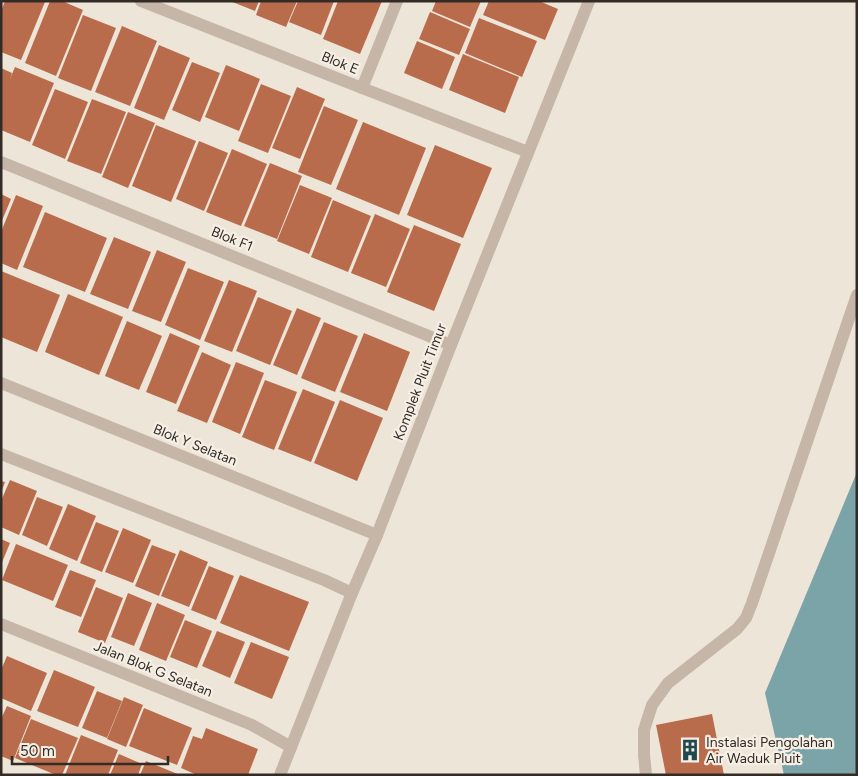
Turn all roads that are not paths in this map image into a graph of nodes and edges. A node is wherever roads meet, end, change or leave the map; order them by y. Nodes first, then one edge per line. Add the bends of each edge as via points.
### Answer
1 (141, 1) edge
2 (397, 1) edge
3 (589, 1) edge
4 (362, 88) junction
5 (528, 152) junction
6 (1, 162) edge
7 (857, 294) edge
8 (451, 345) junction
9 (1, 384) edge
10 (1, 454) edge
11 (377, 535) junction
12 (352, 593) junction
13 (1, 624) edge
14 (291, 747) junction
15 (280, 775) edge
16 (646, 775) edge

1 - 4 street, Blok E
2 - 4 street
3 - 5 street, Komplek Pluit Timur
4 - 5 street, Blok E
5 - 8 street, Komplek Pluit Timur
6 - 8 street, Blok F1
7 - 16 street via 746,618 737,629 668,683 652,705 644,730
8 - 11 street, Komplek Pluit Timur
9 - 11 street, Blok Y Selatan
10 - 12 street
11 - 12 street, Komplek Pluit Timur
12 - 14 street, Komplek Pluit Timur
13 - 14 street, Jalan Blok G Selatan via 252,725
14 - 15 street, Komplek Pluit Timur

